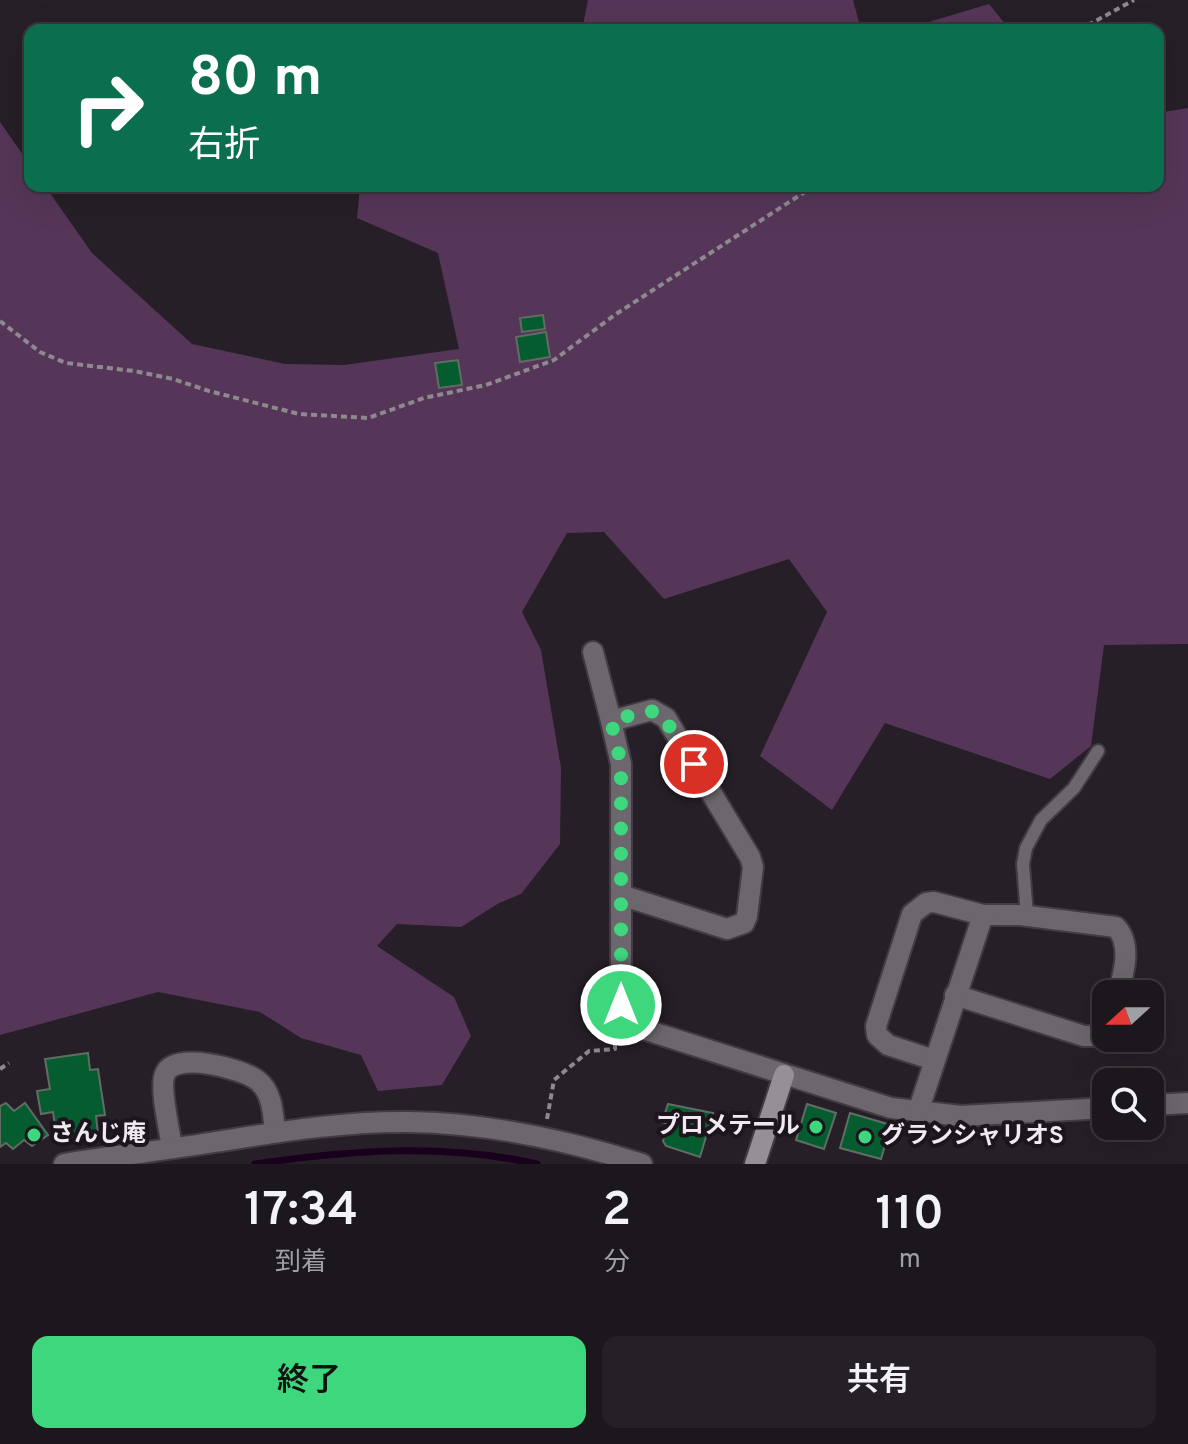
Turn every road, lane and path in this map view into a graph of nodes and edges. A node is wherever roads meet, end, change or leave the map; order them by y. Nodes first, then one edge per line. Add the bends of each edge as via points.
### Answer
1 (1134, 0) edge
2 (1090, 24) edge
3 (805, 192) edge
4 (0, 321) edge
5 (593, 652) dead end
6 (611, 721) junction
7 (1098, 751) dead end
8 (621, 895) junction
9 (983, 915) junction
10 (1027, 916) junction
11 (1120, 980) edge
12 (955, 995) junction
13 (622, 1016) junction
14 (1092, 1036) edge
15 (934, 1060) junction
16 (9, 1063) dead end
17 (0, 1069) edge
18 (784, 1075) junction
19 (1188, 1103) edge
20 (1164, 1104) edge
21 (1092, 1109) edge
22 (918, 1112) junction
23 (275, 1132) junction
24 (544, 1136) junction
25 (172, 1148) junction
26 (64, 1164) edge
27 (642, 1164) edge
28 (755, 1164) edge

1 - 2 path
3 - 4 path via 554,360 368,418 299,414 173,379 66,363 40,352
5 - 6 street
6 - 8 street via 621,764
6 - 8 street via 652,710 666,718 753,867 747,916 737,928
7 - 10 lane via 1074,788 1041,820 1026,848
8 - 13 street
9 - 10 street
9 - 12 street
9 - 15 street via 934,902 912,914 877,1035 888,1045
10 - 11 street via 1116,927 1126,945
12 - 14 street
12 - 15 street
13 - 18 street via 636,1029
13 - 24 path via 615,1049 589,1051 554,1080
15 - 22 street
16 - 17 path
18 - 22 street
18 - 28 street
19 - 20 street
21 - 22 street via 961,1116
23 - 24 street via 407,1122
23 - 25 street
23 - 25 street via 270,1099 258,1080 216,1065 177,1062 163,1078
24 - 27 street
25 - 26 street

